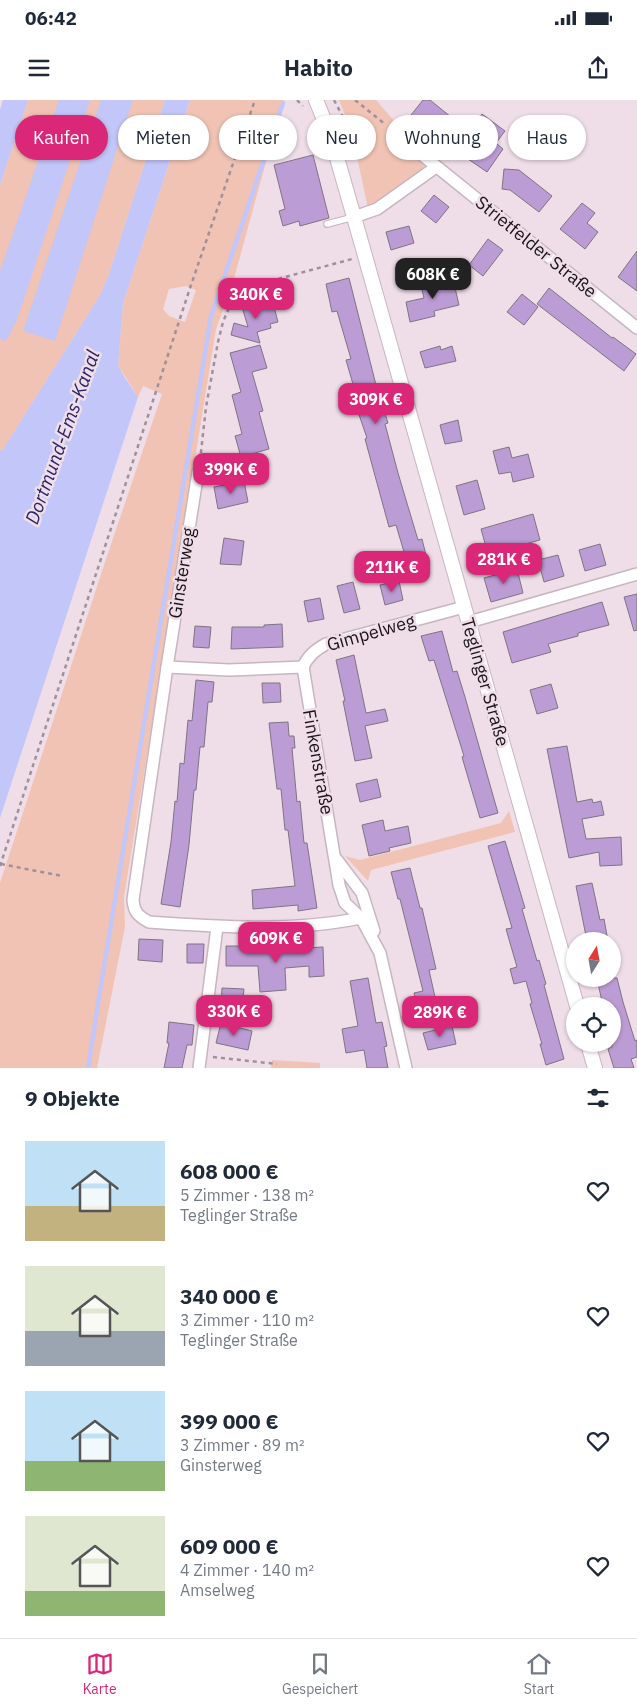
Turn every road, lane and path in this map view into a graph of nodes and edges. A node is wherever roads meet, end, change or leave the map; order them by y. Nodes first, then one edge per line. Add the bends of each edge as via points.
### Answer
1 (255, 100) edge
2 (316, 100) edge
3 (355, 100) edge
4 (386, 126) edge
5 (428, 160) edge
6 (436, 167) junction
7 (354, 216) junction
8 (327, 224) dead end
9 (365, 256) junction
10 (637, 328) edge
11 (198, 472) joint
12 (637, 574) edge
13 (464, 607) junction
14 (469, 622) junction
15 (167, 667) junction
16 (303, 667) junction
17 (334, 856) junction
18 (0, 865) edge
19 (62, 876) dead end
20 (361, 918) junction
21 (217, 927) junction
22 (380, 953) junction
23 (574, 997) edge
24 (590, 1052) edge
25 (202, 1055) junction
26 (276, 1064) dead end
27 (199, 1068) edge
28 (406, 1068) edge
29 (594, 1068) edge

1 - 18 path
2 - 7 street, Teglinger Straße via 331,137
3 - 4 path
5 - 6 street, Strietfelder Straße
6 - 7 street via 377,209
6 - 10 street, Strietfelder Straße
7 - 8 lane
7 - 9 street, Teglinger Straße
9 - 11 path via 259,284 243,291 231,303 218,342
9 - 13 street, Teglinger Straße
11 - 15 street, Ginsterweg
12 - 14 street
13 - 14 street, Teglinger Straße
13 - 16 street, Gimpelweg via 326,644 307,658
14 - 23 street, Teglinger Straße
15 - 16 street via 229,670
15 - 21 street, Ginsterweg via 134,911 149,922
16 - 17 street, Finkenstraße
17 - 20 street, Finkenstraße via 345,903
17 - 22 street, Finkenstraße via 362,893
18 - 19 path
20 - 21 street via 294,927
20 - 22 street, Finkenstraße
21 - 25 street
22 - 28 street, Finkenstraße
24 - 29 street
25 - 26 path
25 - 27 street

